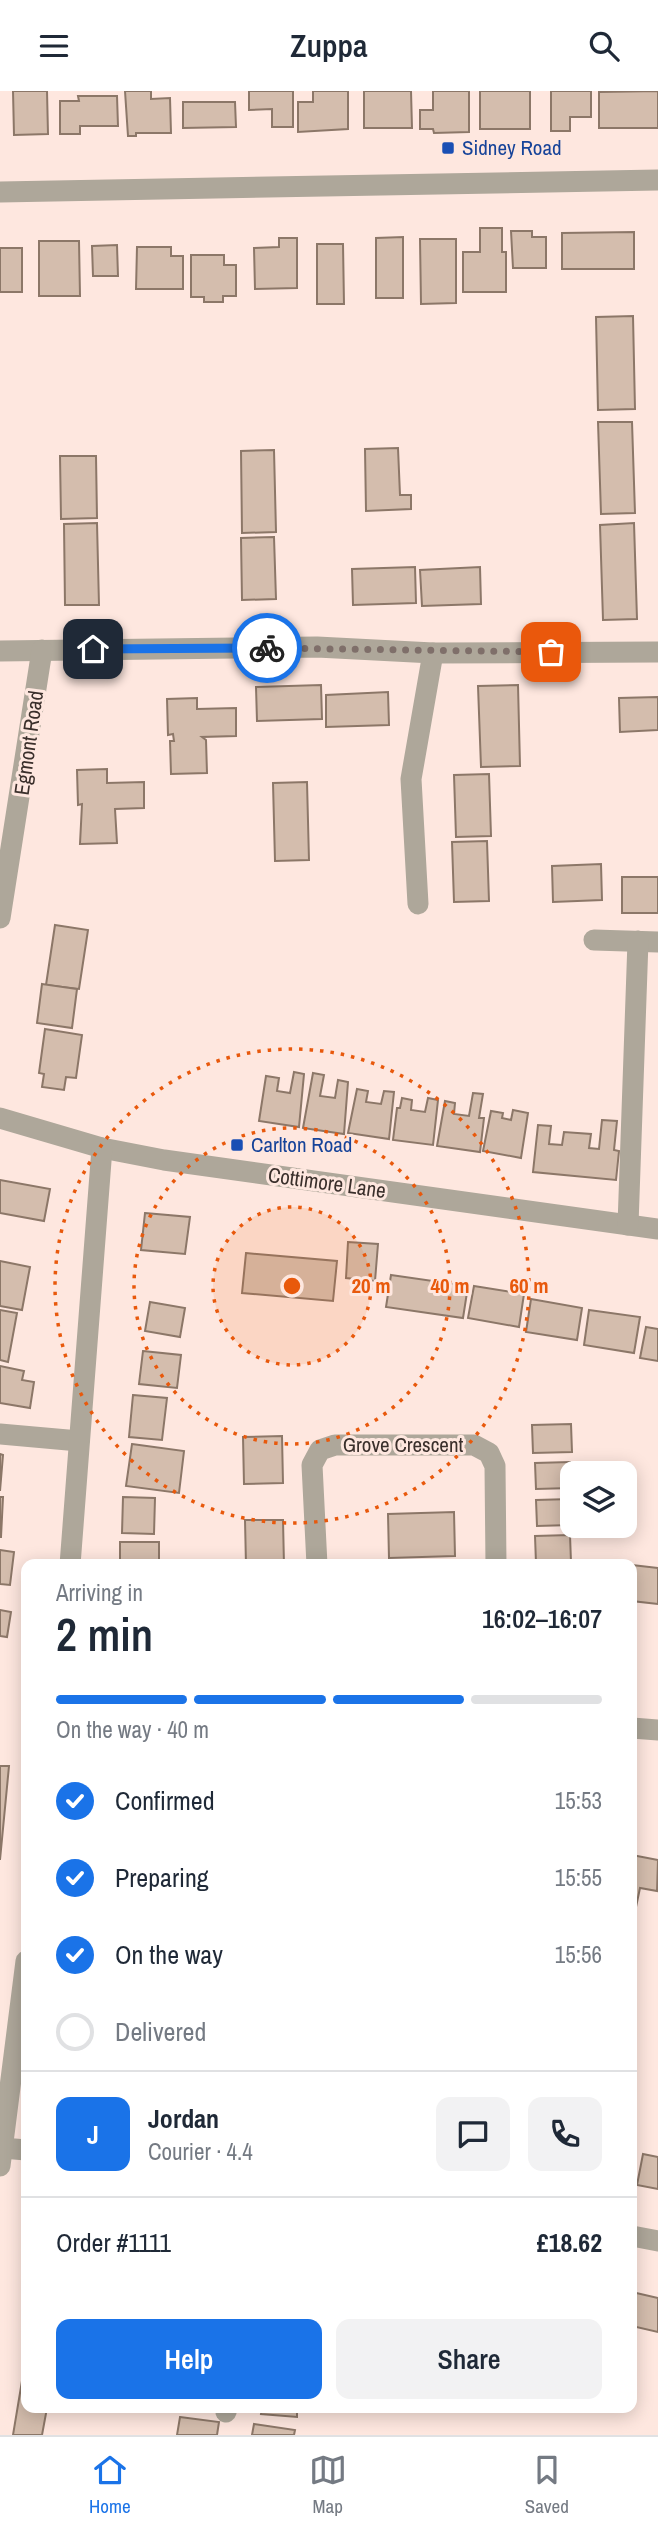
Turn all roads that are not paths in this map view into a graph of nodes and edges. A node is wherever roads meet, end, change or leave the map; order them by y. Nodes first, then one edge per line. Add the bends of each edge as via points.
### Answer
1 (658, 180) edge
2 (0, 192) edge
3 (42, 650) junction
4 (0, 651) edge
5 (658, 652) edge
6 (432, 653) junction
7 (418, 904) dead end
8 (0, 919) edge
9 (594, 940) dead end
10 (648, 942) edge
11 (0, 1118) edge
12 (103, 1148) junction
13 (628, 1226) junction
14 (658, 1229) edge
15 (0, 1434) edge
16 (79, 1441) junction
17 (69, 1559) edge
18 (317, 1559) edge
19 (496, 1559) edge
20 (637, 1728) edge
21 (658, 1730) edge
22 (21, 2002) edge
23 (21, 2151) edge
24 (2, 2157) edge
25 (637, 2237) edge
26 (658, 2241) edge

1 - 2 street
3 - 4 street
3 - 6 street via 317,647
3 - 8 street, Egmont Road
5 - 6 street
6 - 7 street via 411,779
9 - 10 street
10 - 13 street
11 - 12 street, Cottimore Lane
12 - 13 street, Cottimore Lane
12 - 16 street
13 - 14 street, Cottimore Lane
15 - 16 street
16 - 17 street
18 - 19 street, Grove Crescent via 312,1465 320,1450 335,1444 474,1445 489,1453 495,1466
20 - 21 street
22 - 24 street
23 - 24 street
25 - 26 street

